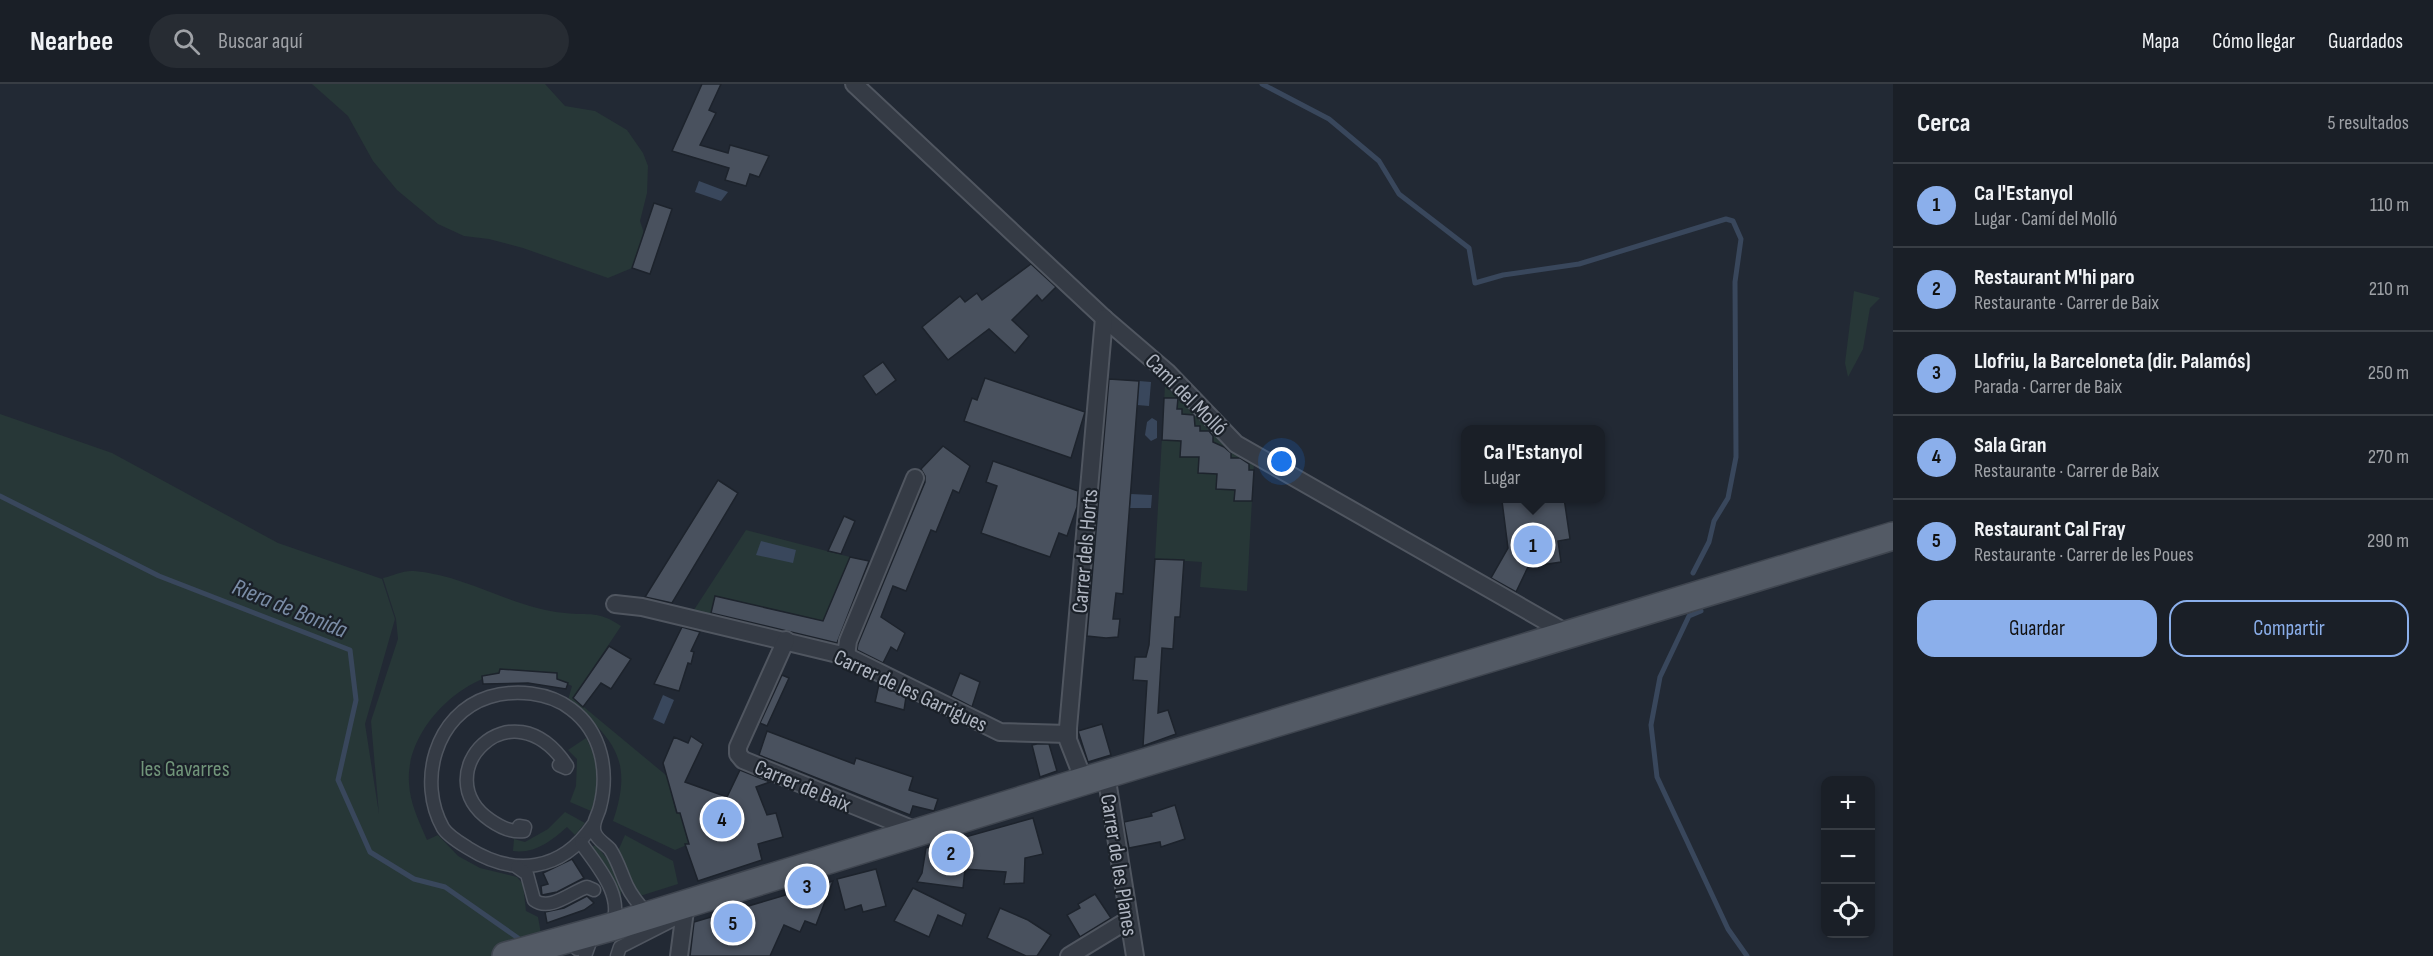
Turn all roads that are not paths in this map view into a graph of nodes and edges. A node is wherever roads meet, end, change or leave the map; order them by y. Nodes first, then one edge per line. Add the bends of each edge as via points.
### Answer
1 (854, 84) edge
2 (1104, 318) junction
3 (915, 478) dead end
4 (1893, 536) edge
5 (615, 604) dead end
6 (1570, 635) junction
7 (786, 640) junction
8 (846, 656) junction
9 (1068, 734) junction
10 (560, 765) dead end
11 (1095, 778) junction
12 (593, 825) junction
13 (519, 826) dead end
14 (920, 833) junction
15 (581, 843) junction
16 (517, 867) junction
17 (594, 890) dead end
18 (685, 908) junction
19 (648, 915) junction
20 (1128, 920) junction
21 (611, 927) junction
22 (506, 956) edge
23 (556, 956) edge
24 (585, 956) edge
25 (617, 956) edge
26 (679, 956) edge
27 (686, 956) edge
28 (1069, 956) edge
29 (1135, 956) edge

1 - 2 street, Camí del Molló
2 - 6 street, Camí del Molló via 1167,372 1236,444
2 - 9 street, Carrer dels Horts
3 - 8 street via 848,641
4 - 6 main road
5 - 7 street, Carrer de les Garrigues
6 - 11 main road
7 - 8 street, Carrer de les Garrigues
7 - 14 street, Carrer de Baix via 738,754 743,760
8 - 9 street, Carrer de les Garrigues via 1000,732
9 - 11 street, Carrer dels Horts
10 - 13 street via 567,766 541,739 517,729 498,733 481,746 465,777 476,806 504,828 524,831 525,827
11 - 14 main road
11 - 20 street, Carrer de les Planes
12 - 15 street
12 - 16 street via 604,787 604,763 596,738 572,709 550,698 507,692 480,700 454,721 439,742 430,787 444,831 483,858
12 - 19 street via 595,835 609,849 635,900
14 - 18 main road
15 - 16 street via 565,855 540,865
15 - 21 street via 611,891 616,912
16 - 17 street via 527,874 534,900 539,904 551,904 587,886
18 - 19 main road
18 - 25 street via 620,947
18 - 26 street
18 - 27 street
19 - 21 main road
20 - 28 street
20 - 29 street, Carrer de les Planes
21 - 22 main road
23 - 24 street via 589,945

